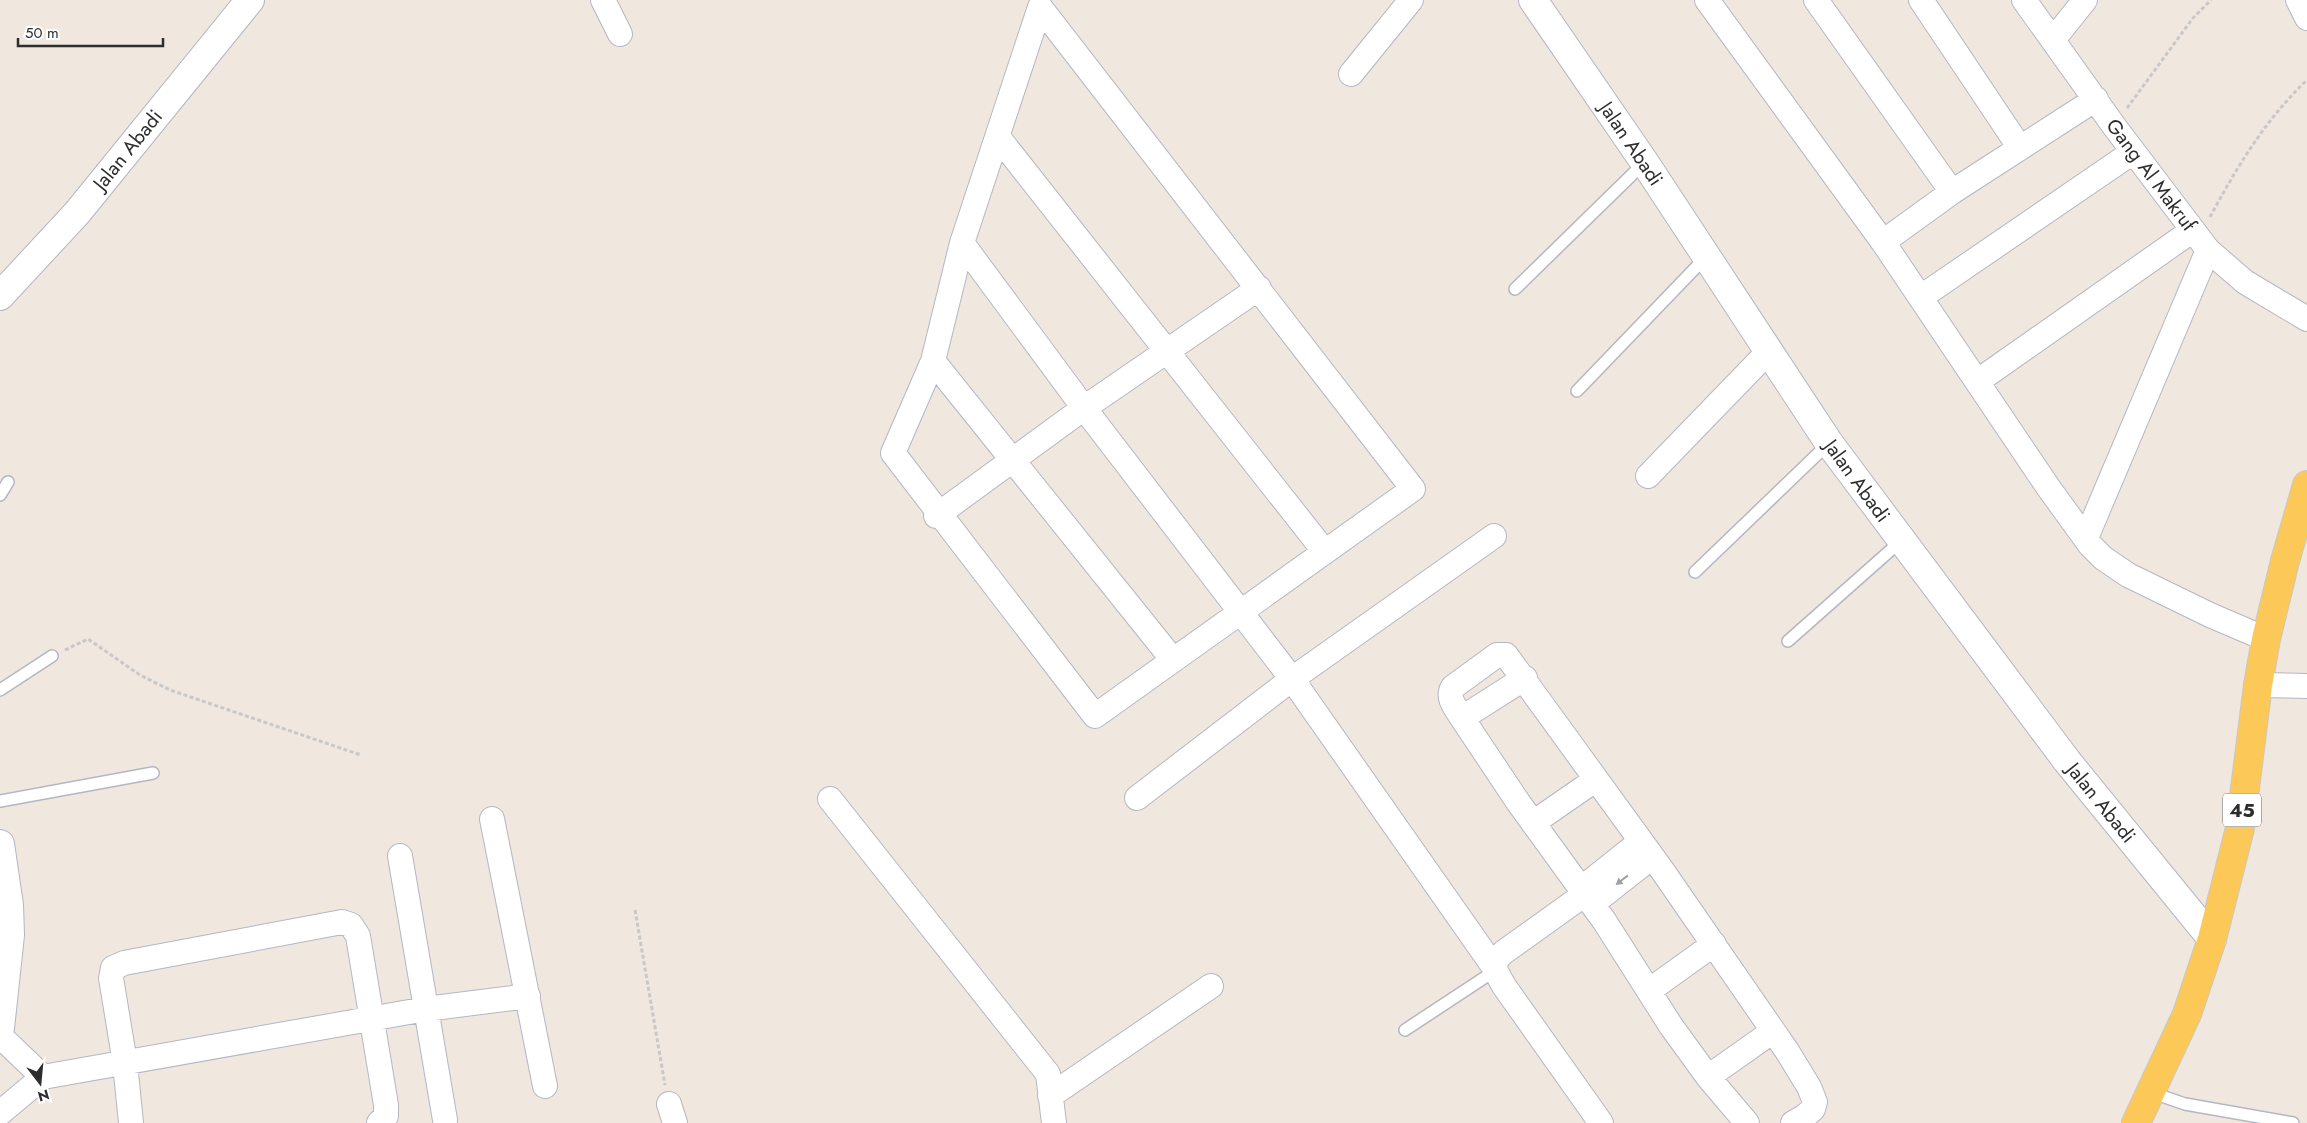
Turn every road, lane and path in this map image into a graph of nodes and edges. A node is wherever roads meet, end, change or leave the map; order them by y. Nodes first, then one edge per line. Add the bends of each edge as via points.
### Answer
1 (250, 0) edge
2 (603, 0) edge
3 (1411, 0) edge
4 (1534, 0) edge
5 (1816, 0) edge
6 (1921, 0) edge
7 (2024, 0) edge
8 (2085, 0) edge
9 (2211, 0) edge
10 (2298, 0) edge
11 (1716, 3) edge
12 (2307, 18) edge
13 (620, 34) dead end
14 (2053, 40) junction
15 (1350, 74) dead end
16 (2307, 80) edge
17 (2096, 99) junction
18 (2114, 126) junction
19 (998, 137) junction
20 (2020, 148) junction
21 (2134, 152) junction
22 (1645, 163) junction
23 (1952, 192) junction
24 (2200, 240) junction
25 (1883, 242) junction
26 (962, 243) junction
27 (1706, 258) junction
28 (1259, 288) junction
29 (1515, 289) dead end
30 (0, 296) edge
31 (1921, 297) junction
32 (2307, 319) edge
33 (1166, 352) junction
34 (1768, 352) junction
35 (933, 361) junction
36 (1978, 381) junction
37 (1577, 391) dead end
38 (1084, 408) junction
39 (1829, 443) junction
40 (1013, 460) junction
41 (1648, 476) dead end
42 (8, 482) dead end
43 (2307, 485) edge
44 (0, 495) edge
45 (938, 515) junction
46 (1494, 536) dead end
47 (2086, 538) junction
48 (1901, 541) junction
49 (1325, 552) junction
50 (1695, 572) dead end
51 (1241, 612) junction
52 (2266, 639) junction
53 (1788, 641) dead end
54 (52, 656) joint
55 (1173, 660) junction
56 (1525, 678) junction
57 (1292, 679) junction
58 (2258, 685) junction
59 (2307, 686) edge
60 (0, 690) edge
61 (1462, 718) junction
62 (361, 756) dead end
63 (153, 773) dead end
64 (1595, 780) junction
65 (1138, 798) dead end
66 (830, 799) dead end
67 (0, 800) edge
68 (492, 819) dead end
69 (1533, 823) junction
70 (0, 844) edge
71 (1646, 850) junction
72 (400, 856) dead end
73 (1586, 896) junction
74 (635, 910) dead end
75 (2212, 939) junction
76 (1714, 944) junction
77 (1496, 970) junction
78 (1211, 986) dead end
79 (1650, 990) junction
80 (528, 996) junction
81 (426, 1009) junction
82 (371, 1019) junction
83 (0, 1028) edge
84 (1405, 1030) dead end
85 (1773, 1031) junction
86 (0, 1036) edge
87 (125, 1063) junction
88 (43, 1076) junction
89 (1708, 1077) junction
90 (545, 1086) dead end
91 (2150, 1092) junction
92 (1050, 1096) junction
93 (0, 1113) edge
94 (672, 1114) edge
95 (446, 1120) dead end
96 (131, 1123) edge
97 (379, 1123) edge
98 (1054, 1123) edge
99 (1601, 1123) edge
100 (1747, 1123) edge
101 (1793, 1123) edge
102 (2136, 1123) edge
103 (2293, 1123) edge

1 - 30 street, Jalan Abadi via 76,213
2 - 13 street
3 - 15 street
4 - 22 street, Jalan Abadi
5 - 23 street
6 - 20 street
7 - 14 street, Gang Al Makruf
8 - 14 street
9 - 18 path
10 - 12 street
11 - 25 street
14 - 17 street, Gang Al Makruf
16 - 24 path via 2276,111 2240,162
17 - 18 street, Gang Al Makruf
17 - 20 street
18 - 21 street, Gang Al Makruf
19 - 26 street
19 - 28 street via 1040,7
19 - 33 street
20 - 23 street
21 - 24 street, Gang Al Makruf
21 - 31 street
22 - 27 street, Jalan Abadi
22 - 29 lane
23 - 25 street
24 - 32 street, Gang Al Makruf via 2244,282
24 - 36 street
24 - 47 street
25 - 31 street
26 - 35 street
26 - 38 street
27 - 34 street, Jalan Abadi
27 - 37 lane
28 - 33 street
28 - 49 street via 1413,489
31 - 36 street
33 - 38 street
33 - 49 street
34 - 39 street, Jalan Abadi
34 - 41 street
35 - 40 street
35 - 45 street via 893,452
36 - 47 street
38 - 40 street
38 - 51 street
39 - 48 street, Jalan Abadi
39 - 50 lane
40 - 45 street
40 - 55 street
42 - 44 lane
43 - 52 main road, 45
45 - 55 street via 1095,716
46 - 57 street
47 - 52 street via 2103,558 2128,575
48 - 53 lane
48 - 75 street, Jalan Abadi via 2067,761
49 - 51 street
51 - 55 street
51 - 57 street
52 - 58 main road, 45
54 - 60 lane
54 - 62 path via 88,639 140,675 170,690
56 - 61 street
56 - 61 street via 1506,655 1496,655 1451,690 1450,697
56 - 64 street
57 - 65 street
57 - 77 street
58 - 59 street
58 - 75 main road, 45 via 2240,828
61 - 69 street
63 - 67 lane
64 - 69 street
64 - 71 street
66 - 92 street via 1048,1074
68 - 80 street
69 - 73 street
70 - 83 street via 10,935
71 - 73 street
71 - 76 street
72 - 81 street
73 - 77 street via 1504,952 1495,962
73 - 79 street
74 - 94 path
75 - 91 main road, 45 via 2187,1014
76 - 79 street
76 - 85 street
77 - 84 lane
77 - 99 street
78 - 92 street
79 - 89 street
80 - 81 street
80 - 90 street
81 - 82 street
81 - 95 street
82 - 87 street
82 - 87 street via 358,936 351,925 342,922 124,963 114,968 111,978
82 - 97 street via 386,1105 386,1116
85 - 89 street
85 - 101 street via 1815,1102 1809,1113
86 - 88 street
87 - 88 street
87 - 96 street
88 - 93 street
89 - 100 street
91 - 102 main road, 45
91 - 103 lane via 2184,1104
92 - 98 street

